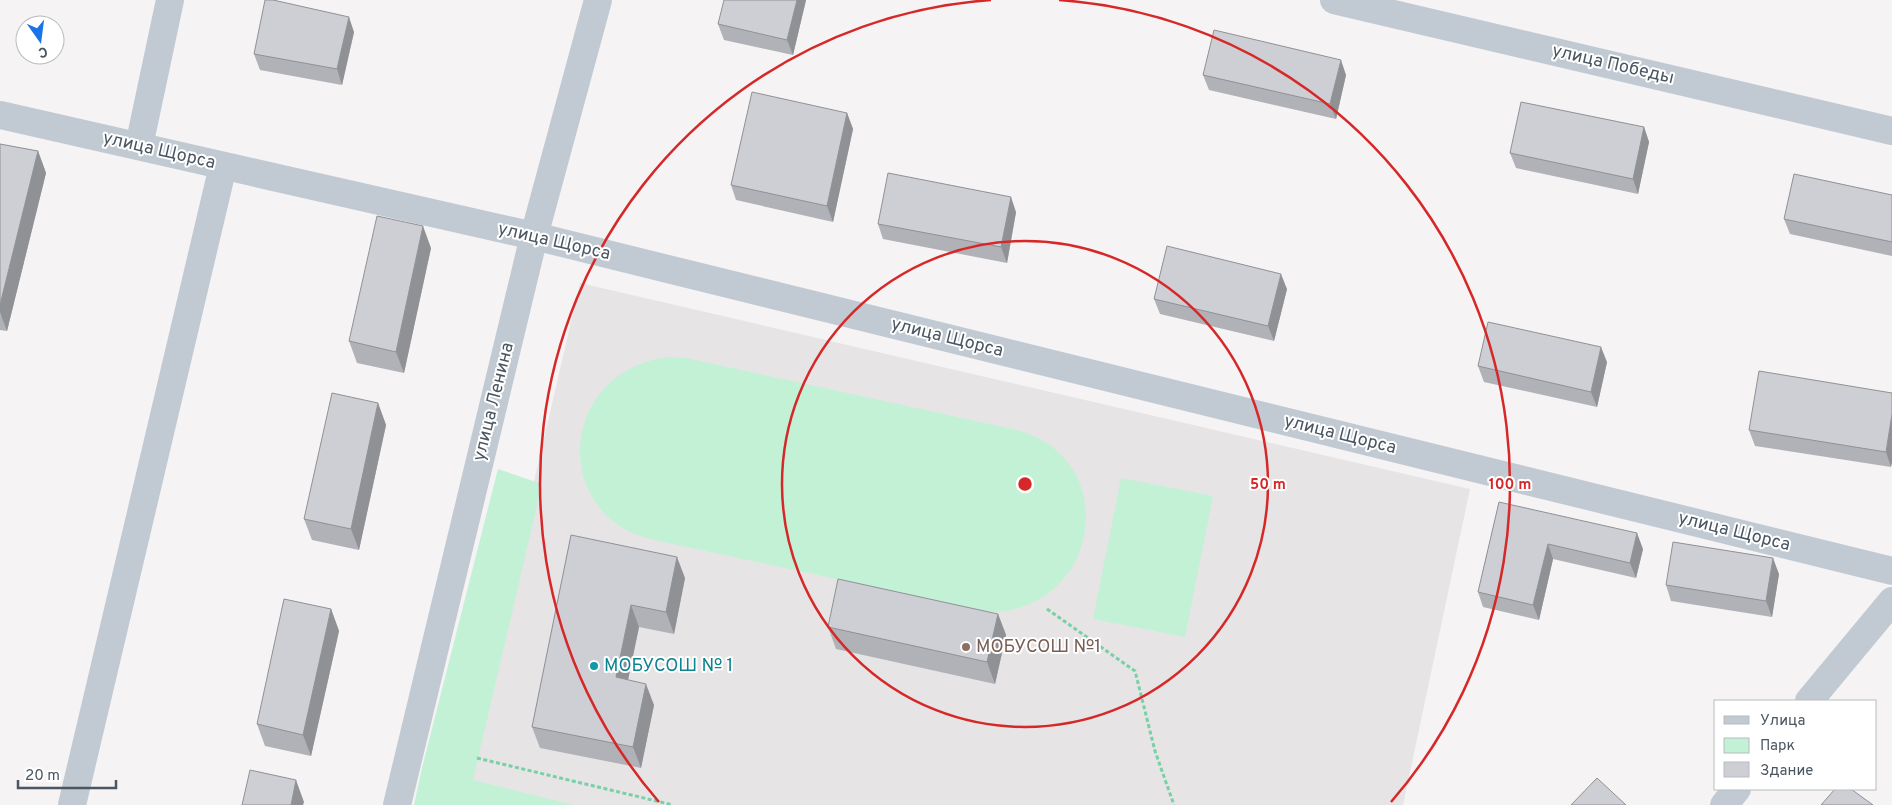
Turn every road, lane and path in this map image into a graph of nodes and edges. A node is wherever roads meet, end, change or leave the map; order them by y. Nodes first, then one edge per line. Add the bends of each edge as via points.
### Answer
1 (170, 0) edge
2 (598, 0) edge
3 (1334, 0) edge
4 (0, 115) edge
5 (1892, 131) edge
6 (139, 146) junction
7 (223, 166) junction
8 (534, 236) junction
9 (1892, 571) edge
10 (1892, 600) edge
11 (1047, 609) dead end
12 (1810, 700) edge
13 (477, 758) dead end
14 (1737, 790) edge
15 (72, 805) edge
16 (397, 805) edge
17 (673, 805) edge
18 (1174, 805) edge
19 (1724, 805) edge

1 - 6 street
2 - 8 street, улица Ленина
3 - 5 street, улица Победы
4 - 6 street, улица Щорса
6 - 7 street, улица Щорса
7 - 8 street, улица Щорса
7 - 15 street
8 - 9 street, улица Щорса
8 - 16 street, улица Ленина
10 - 12 street
11 - 18 path via 1135,671 1155,751
13 - 17 path
14 - 19 street

